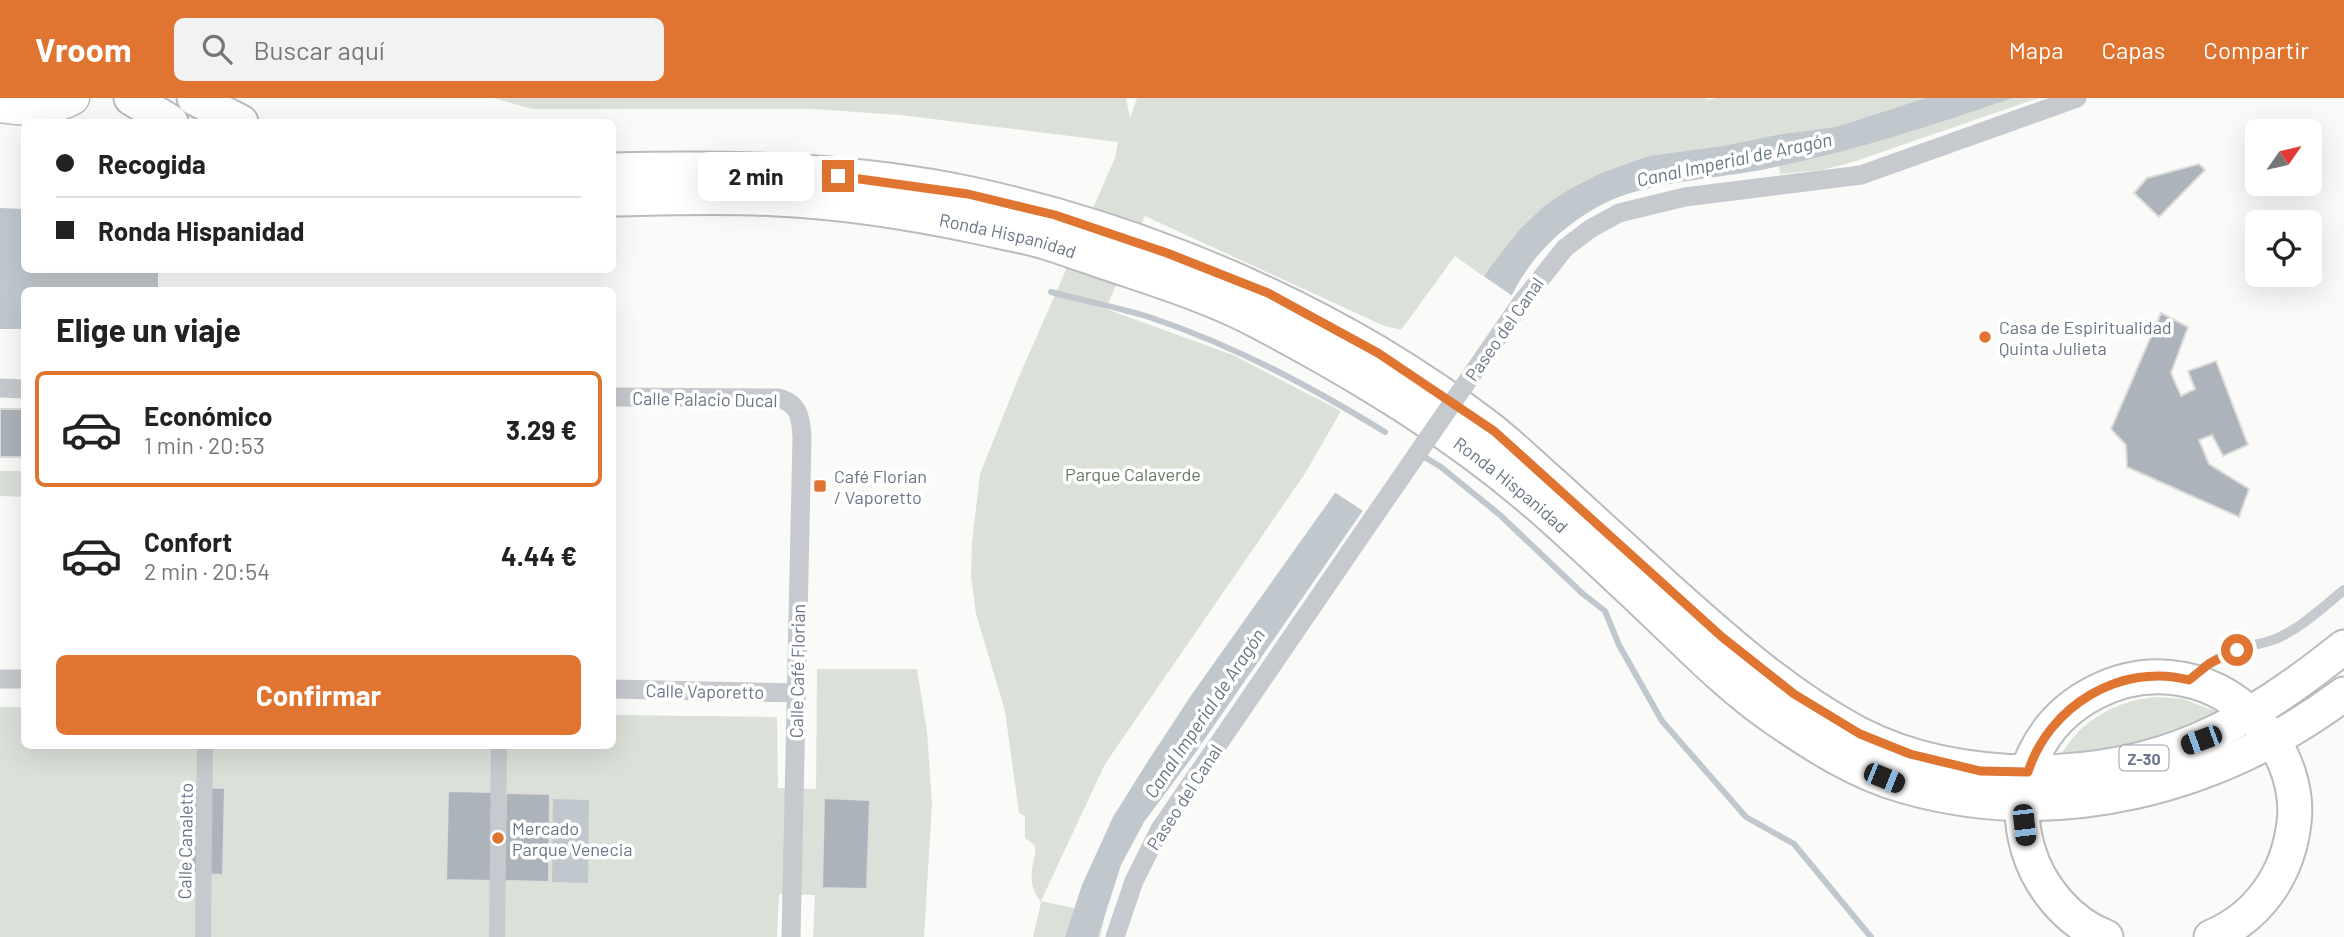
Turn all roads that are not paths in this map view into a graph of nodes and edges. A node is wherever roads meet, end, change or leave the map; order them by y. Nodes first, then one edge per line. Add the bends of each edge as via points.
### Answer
1 (73, 98) edge
2 (131, 98) edge
3 (194, 98) edge
4 (2077, 98) edge
5 (0, 106) edge
6 (166, 119) edge
7 (235, 119) edge
8 (616, 170) edge
9 (616, 199) edge
10 (0, 388) edge
11 (21, 389) edge
12 (616, 397) edge
13 (795, 407) joint
14 (2344, 590) edge
15 (2344, 647) edge
16 (0, 679) edge
17 (21, 679) edge
18 (2189, 680) junction
19 (616, 690) edge
20 (797, 693) junction
21 (2344, 694) edge
22 (2253, 714) junction
23 (2273, 739) junction
24 (205, 749) edge
25 (499, 749) edge
26 (2025, 787) junction
27 (2241, 927) edge
28 (203, 937) edge
29 (497, 937) edge
30 (791, 937) edge
31 (1115, 937) edge
32 (2106, 937) edge
33 (2211, 937) edge

1 - 5 main road via 48,108
2 - 6 highway
3 - 7 highway
4 - 31 street, Paseo del Canal, bridge via 1861,175 1685,197 1619,213 1565,248 1522,302 1160,829 1134,881
8 - 26 highway, Ronda Hispanidad / Z-30 via 773,171 860,177 968,194 1068,219 1268,293 1378,353 1494,431 1722,637 1794,694 1860,734 1910,754
9 - 26 highway, Ronda Hispanidad / Z-30 via 779,199 954,222 1042,241 1161,281 1257,321 1410,409 1472,453 1542,509 1706,662 1772,716 1848,764 1901,785 1976,802
10 - 11 street
12 - 13 street, Calle Palacio Ducal via 778,398
13 - 20 street, Calle Café Florian via 802,420
14 - 18 lane via 2290,632 2224,655
15 - 22 highway, Ronda Hispanidad / Z-30
16 - 17 street
18 - 22 highway via 2230,697
18 - 26 highway via 2150,676 2122,681 2072,706 2037,750
19 - 20 street, Calle Vaporetto
20 - 30 street, Calle Café Florian
21 - 23 highway, Ronda Hispanidad / Z-30
22 - 23 highway
22 - 26 highway, Ronda Hispanidad / Z-30 via 2201,740 2141,759 2068,771
23 - 26 highway, Ronda Hispanidad / Z-30 via 2181,780 2119,796 2087,800
23 - 27 highway via 2294,796 2291,841 2274,883
24 - 28 street, Calle Canaletto
25 - 29 street
26 - 32 highway via 2025,840 2039,878 2074,919
27 - 33 highway

